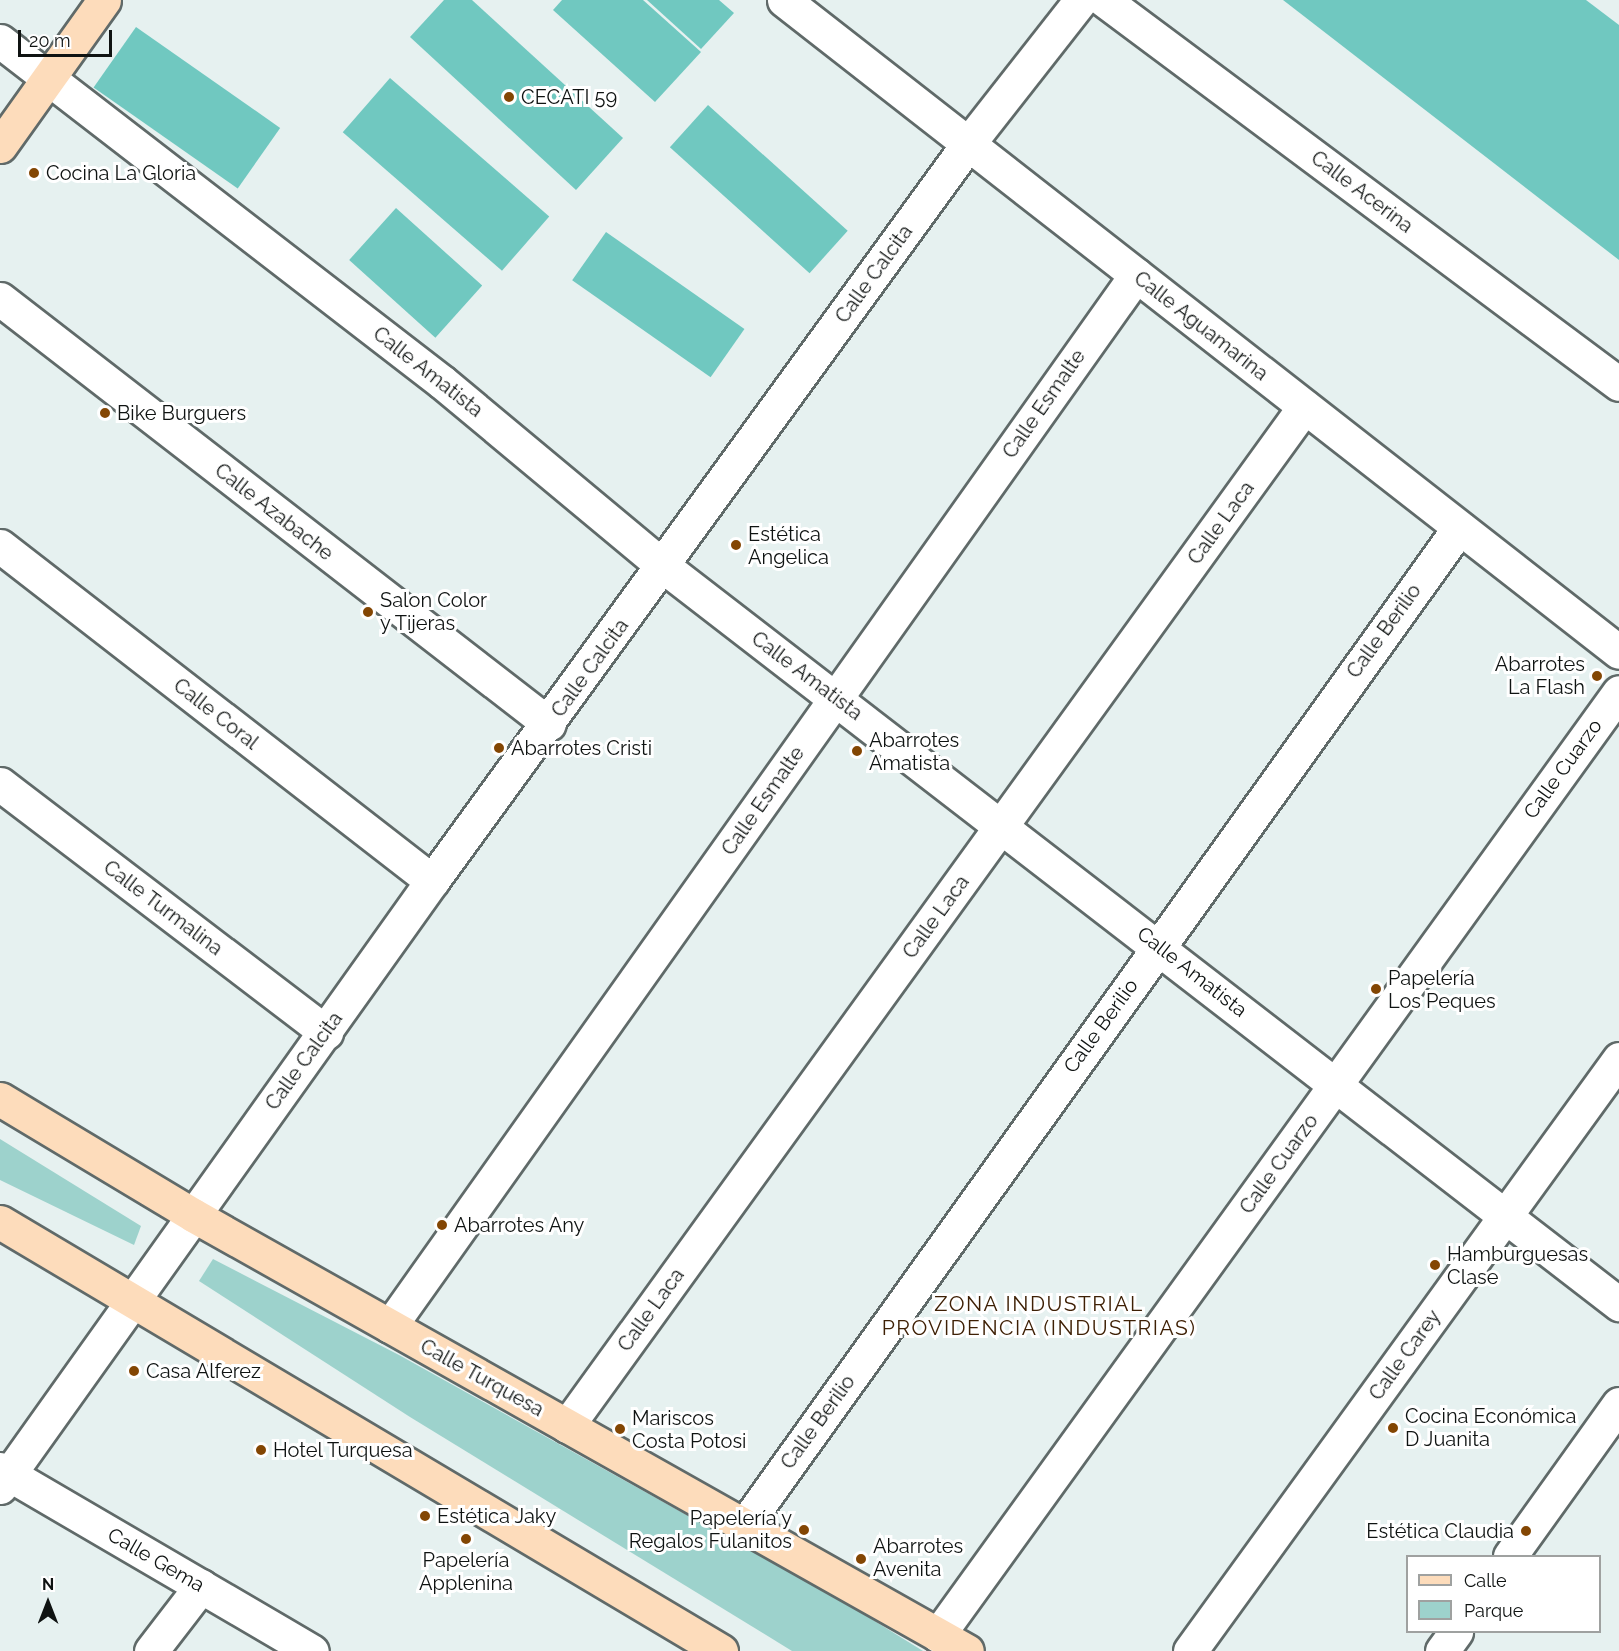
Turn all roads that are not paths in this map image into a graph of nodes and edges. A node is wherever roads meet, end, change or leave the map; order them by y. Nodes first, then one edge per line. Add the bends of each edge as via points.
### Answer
1 (104, 0) edge
2 (784, 0) edge
3 (1081, 0) edge
4 (1104, 0) edge
5 (0, 41) edge
6 (48, 79) junction
7 (968, 144) junction
8 (0, 146) edge
9 (1136, 275) junction
10 (0, 299) edge
11 (1619, 384) edge
12 (1304, 407) junction
13 (1459, 528) junction
14 (0, 546) edge
15 (663, 566) junction
16 (1619, 652) edge
17 (1619, 692) edge
18 (835, 698) junction
19 (549, 724) junction
20 (0, 784) edge
21 (1001, 826) junction
22 (432, 881) junction
23 (1158, 946) junction
24 (326, 1032) junction
25 (1619, 1059) edge
26 (1336, 1084) junction
27 (0, 1099) edge
28 (193, 1215) junction
29 (1505, 1216) junction
30 (0, 1222) edge
31 (134, 1300) junction
32 (1619, 1304) edge
33 (390, 1326) junction
34 (1619, 1404) edge
35 (567, 1426) junction
36 (3, 1477) edge
37 (744, 1526) junction
38 (1511, 1555) edge
39 (201, 1586) junction
40 (1455, 1633) edge
41 (938, 1635) junction
42 (151, 1651) edge
43 (312, 1651) edge
44 (721, 1651) edge
45 (967, 1651) edge
46 (1190, 1651) edge
47 (1442, 1651) edge

1 - 6 main road
2 - 7 street, Calle Aguamarina
3 - 7 street, Calle Calcita
4 - 11 street, Calle Acerina
5 - 6 street, Calle Amatista
6 - 8 main road
6 - 15 street, Calle Amatista via 442,382
7 - 9 street, Calle Aguamarina
7 - 15 street, Calle Calcita
9 - 12 street, Calle Aguamarina
9 - 18 street, Calle Esmalte
10 - 19 street, Calle Azabache
12 - 13 street, Calle Aguamarina
12 - 21 street, Calle Laca
13 - 16 street, Calle Aguamarina
13 - 23 street, Calle Berilio
14 - 22 street, Calle Coral
15 - 18 street, Calle Amatista
15 - 19 street, Calle Calcita
17 - 26 street, Calle Cuarzo
18 - 21 street, Calle Amatista
18 - 33 street, Calle Esmalte
19 - 22 street, Calle Calcita
20 - 24 street, Calle Turmalina
21 - 23 street, Calle Amatista
21 - 35 street, Calle Laca
22 - 24 street, Calle Calcita
23 - 26 street, Calle Amatista
23 - 37 street, Calle Berilio
24 - 28 street, Calle Calcita
25 - 29 street, Calle Carey
26 - 29 street, Calle Amatista
26 - 41 street, Calle Cuarzo
27 - 28 main road, Calle Turquesa
28 - 31 street, Calle Calcita
28 - 33 main road, Calle Turquesa
29 - 32 street, Calle Amatista
29 - 46 street, Calle Carey
30 - 31 main road
31 - 36 street, Calle Calcita
31 - 44 main road
33 - 35 main road, Calle Turquesa
34 - 38 street
35 - 37 main road, Calle Turquesa
36 - 39 street, Calle Gema
37 - 41 main road, Calle Turquesa
39 - 42 street
39 - 43 street, Calle Gema
40 - 47 street
41 - 45 main road, Calle Turquesa

